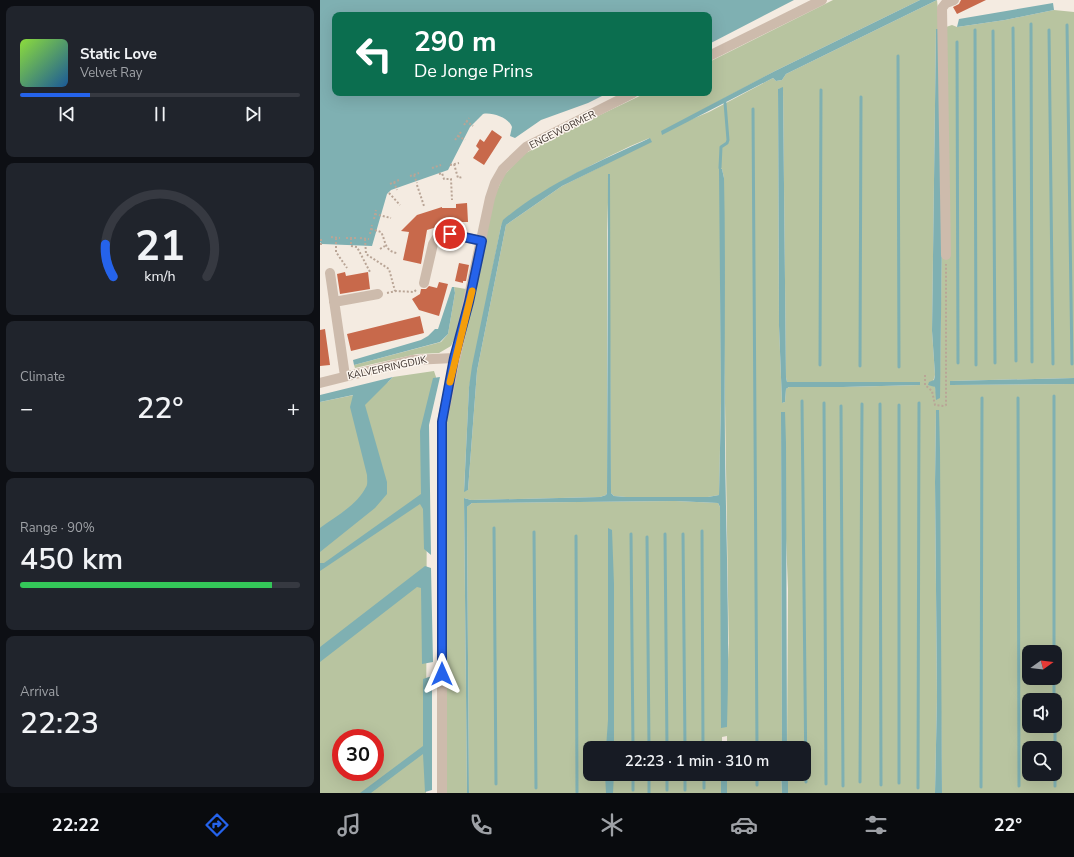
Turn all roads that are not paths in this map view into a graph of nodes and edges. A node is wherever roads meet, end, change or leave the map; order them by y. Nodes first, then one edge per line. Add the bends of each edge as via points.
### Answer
1 (822, 0) edge
2 (954, 0) edge
3 (712, 55) edge
4 (627, 96) edge
5 (482, 241) junction
6 (946, 255) road end
7 (330, 273) dead end
8 (424, 283) road end
9 (378, 294) road end
10 (334, 302) junction
11 (454, 358) junction
12 (345, 376) junction
13 (320, 383) edge
14 (442, 793) edge

1 - 3 street
2 - 6 street via 942,8
4 - 5 street, ENGEWORMER via 532,144 514,158 503,169 495,183
5 - 8 street via 450,234 436,239
5 - 11 street, ENGEWORMER
7 - 10 street
9 - 10 street
10 - 12 street
11 - 12 street, KALVERRINGDIJK via 412,360
11 - 14 street, ENGEWORMER via 442,422 441,443
12 - 13 street, KALVERRINGDIJK

